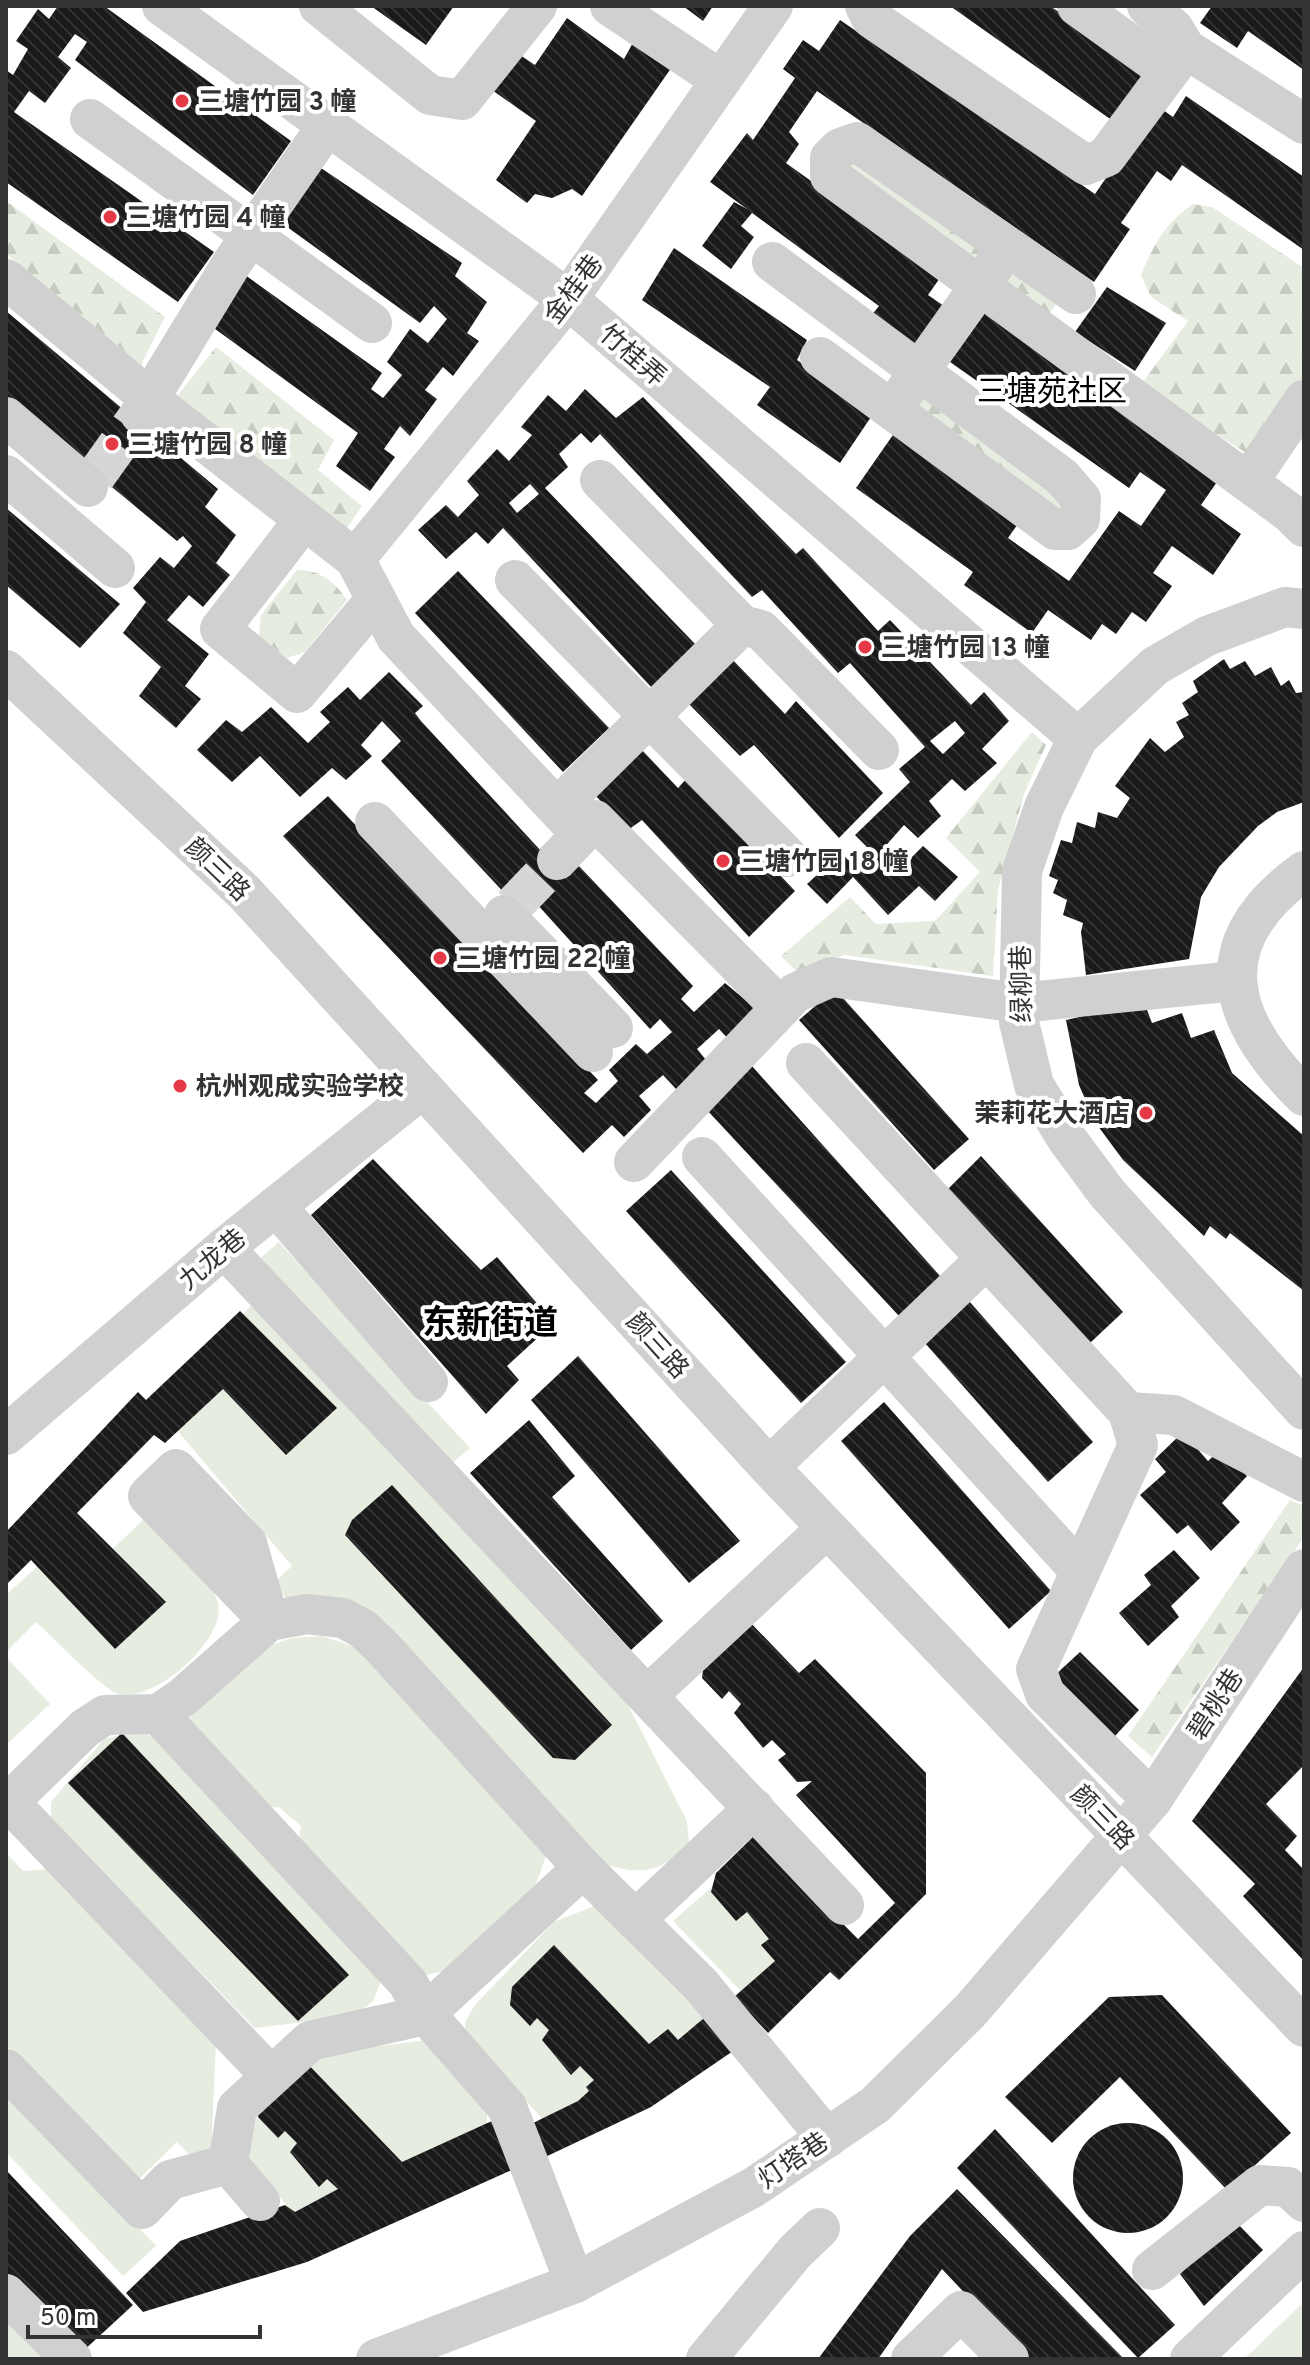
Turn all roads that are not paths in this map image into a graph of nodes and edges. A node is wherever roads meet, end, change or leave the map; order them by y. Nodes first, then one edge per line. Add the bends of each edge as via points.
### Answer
1 (162, 6) edge
2 (319, 6) edge
3 (537, 6) edge
4 (610, 6) edge
5 (773, 6) edge
6 (865, 6) edge
7 (1077, 6) edge
8 (1147, 6) edge
9 (1178, 60) junction
10 (721, 80) junction
11 (90, 119) dead end
12 (1304, 124) edge
13 (327, 126) junction
14 (251, 235) junction
15 (1008, 247) junction
16 (772, 262) dead end
17 (6, 279) edge
18 (980, 286) junction
19 (1076, 294) dead end
20 (568, 299) junction
21 (372, 323) dead end
22 (820, 357) dead end
23 (920, 371) junction
24 (1304, 400) edge
25 (145, 406) junction
26 (891, 410) junction
27 (6, 417) edge
28 (6, 475) edge
29 (600, 480) dead end
30 (1248, 482) junction
31 (58, 519) junction
32 (304, 520) junction
33 (1304, 527) edge
34 (355, 559) junction
35 (115, 568) dead end
36 (515, 580) dead end
37 (376, 599) junction
38 (1304, 609) edge
39 (742, 625) junction
40 (6, 670) edge
41 (650, 717) junction
42 (1078, 738) junction
43 (879, 750) dead end
44 (375, 822) dead end
45 (565, 834) junction
46 (788, 857) dead end
47 (1304, 871) edge
48 (1235, 981) junction
49 (1019, 1003) junction
50 (781, 1008) junction
51 (603, 1040) dead end
52 (806, 1063) dead end
53 (423, 1088) junction
54 (1304, 1096) edge
55 (702, 1157) dead end
56 (634, 1162) dead end
57 (276, 1206) junction
58 (224, 1248) junction
59 (986, 1259) junction
60 (886, 1358) junction
61 (428, 1382) dead end
62 (1304, 1410) edge
63 (1128, 1412) junction
64 (6, 1435) edge
65 (769, 1467) junction
66 (1304, 1482) edge
67 (827, 1528) junction
68 (1304, 1569) edge
69 (1080, 1571) junction
70 (648, 1695) junction
71 (158, 1714) junction
72 (1152, 1800) junction
73 (7, 1804) edge
74 (754, 1808) junction
75 (1121, 1836) junction
76 (583, 1868) junction
77 (844, 1905) dead end
78 (635, 1920) junction
79 (423, 2011) junction
80 (1304, 2027) edge
81 (6, 2069) edge
82 (271, 2076) junction
83 (827, 2138) junction
84 (228, 2164) junction
85 (260, 2201) dead end
86 (1304, 2202) edge
87 (820, 2228) dead end
88 (1304, 2251) edge
89 (1152, 2270) dead end
90 (575, 2283) junction
91 (6, 2294) edge
92 (438, 2349) edge
93 (72, 2359) edge
94 (376, 2359) edge
95 (706, 2359) edge
96 (911, 2359) edge
97 (1009, 2359) edge
98 (1190, 2359) edge

1 - 13 street, 竹桂弄
2 - 3 street via 430,95 462,100
4 - 10 street
5 - 10 street, 金桂巷
6 - 9 street via 871,18 1086,165 1106,157
7 - 9 street
8 - 9 street via 1174,29
9 - 12 street
10 - 20 street, 金桂巷
11 - 14 street
13 - 14 street
13 - 20 street, 竹桂弄
14 - 21 street
14 - 25 street
15 - 18 street
15 - 18 street via 857,142 830,158 830,176
15 - 19 street
16 - 23 street
17 - 25 street
18 - 23 street
18 - 30 street
20 - 34 street, 金桂巷
20 - 42 street, 竹桂弄
22 - 26 street
23 - 26 street
23 - 26 street via 1062,477 1081,499 1080,519 1068,530 1055,530
24 - 30 street
25 - 32 street
27 - 31 street via 92,482
28 - 31 street
29 - 39 street
30 - 33 street
31 - 35 street
32 - 34 street
32 - 37 street via 220,629 297,693
34 - 37 street
36 - 41 street
37 - 45 street via 396,637
38 - 42 street, 绿柳巷 via 1285,607 1207,636 1155,666
39 - 41 street
39 - 43 street via 761,630
40 - 53 street, 颜三路 via 244,892
41 - 45 street
41 - 46 street
42 - 49 street, 绿柳巷 via 1044,807 1022,871
44 - 51 street via 500,918
45 - 50 street via 595,820
47 - 48 street via 1257,916 1239,955
48 - 49 street
48 - 54 street via 1249,1029
49 - 50 street via 831,977 795,993
49 - 62 street, 绿柳巷 via 1034,1085 1067,1139 1107,1193
50 - 56 street
52 - 59 street
53 - 57 street, 九龙巷
53 - 65 street, 颜三路
55 - 60 street
57 - 58 street, 九龙巷
57 - 61 street
58 - 64 street, 九龙巷
58 - 70 street
59 - 60 street
59 - 63 street
60 - 65 street
60 - 69 street
63 - 66 street via 1174,1415
63 - 69 street via 1138,1445
65 - 67 street, 颜三路
67 - 70 street
67 - 75 street, 颜三路
68 - 72 street, 碧桃巷
69 - 72 street via 1036,1669 1045,1694
70 - 74 street
71 - 73 street via 105,1715
71 - 76 street via 269,1621 307,1614 343,1618 363,1629
71 - 79 street via 408,1983
72 - 75 street, 碧桃巷
73 - 82 street
74 - 77 street
74 - 78 street
75 - 80 street, 颜三路
75 - 83 street, 灯塔巷 via 970,2011 875,2105
76 - 78 street
76 - 79 street
78 - 83 street via 701,1985
79 - 82 street via 310,2041
79 - 90 street via 507,2107
81 - 84 street via 142,2209 170,2180
82 - 84 street via 237,2108
83 - 90 street, 灯塔巷 via 754,2187
84 - 85 street
86 - 89 street via 1288,2187 1260,2185
87 - 95 street
88 - 98 street
90 - 92 street, 灯塔巷
91 - 93 street
92 - 94 street, 灯塔巷
96 - 97 street via 961,2311

